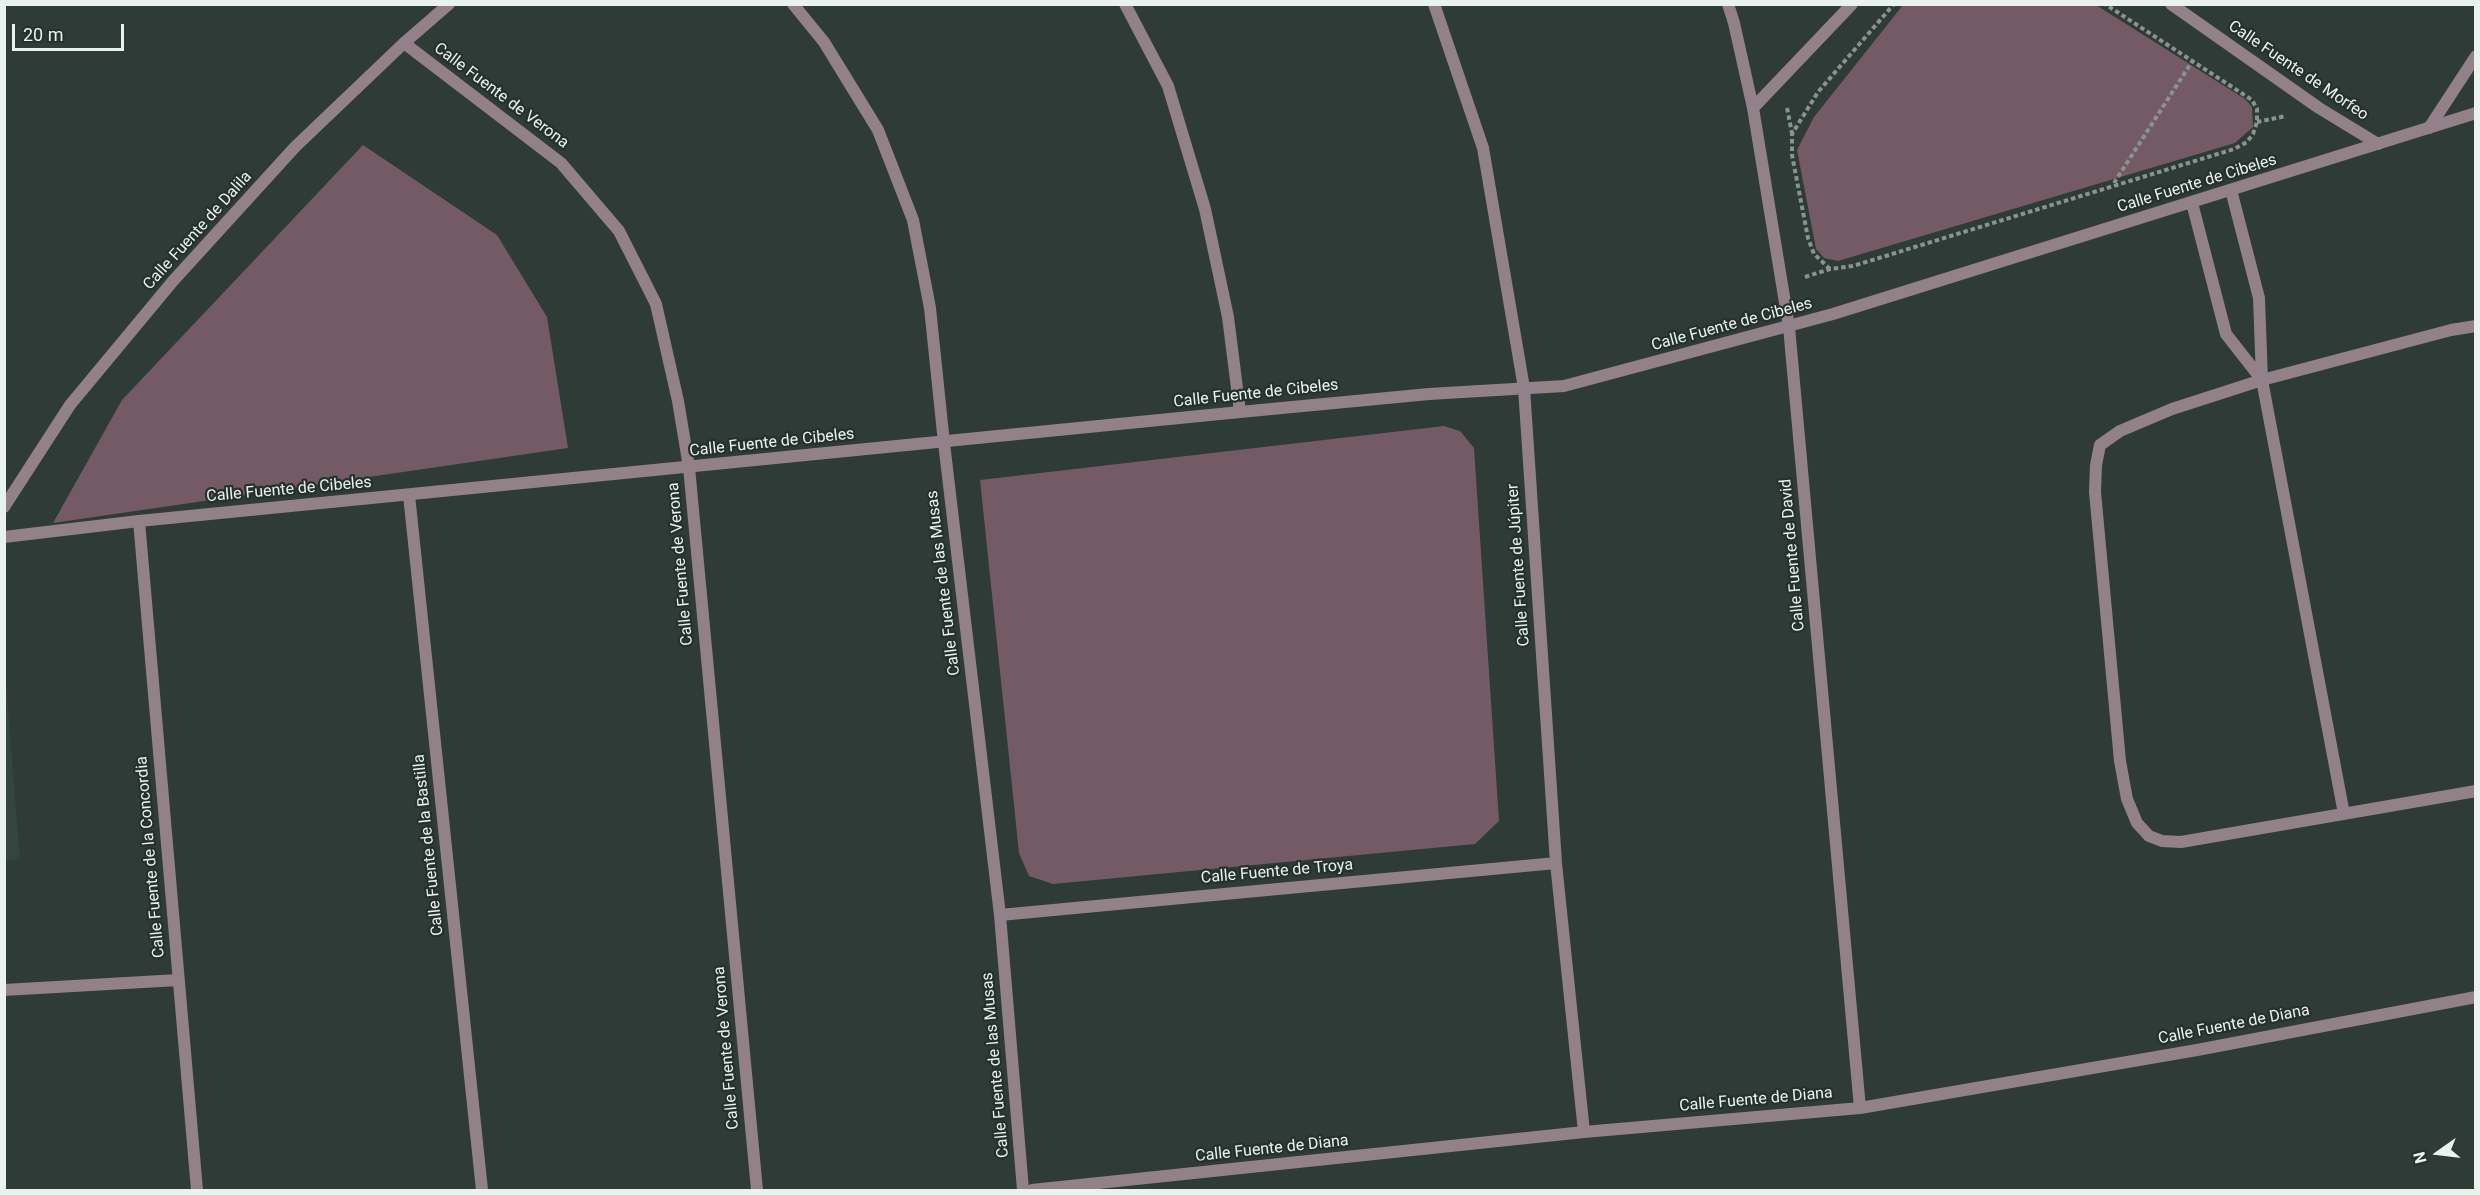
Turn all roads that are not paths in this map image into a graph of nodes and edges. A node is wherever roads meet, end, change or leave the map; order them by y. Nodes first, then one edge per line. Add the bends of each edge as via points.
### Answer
1 (448, 4) edge
2 (793, 4) edge
3 (1125, 4) edge
4 (1434, 4) edge
5 (1728, 4) edge
6 (1852, 4) edge
7 (2171, 4) edge
8 (2187, 9) edge
9 (404, 43) junction
10 (2475, 56) edge
11 (1753, 108) junction
12 (2475, 113) edge
13 (2429, 128) junction
14 (2378, 144) junction
15 (2231, 190) junction
16 (2192, 203) junction
17 (2475, 326) edge
18 (1789, 327) junction
19 (2262, 380) junction
20 (1524, 388) junction
21 (1240, 412) junction
22 (944, 443) junction
23 (689, 467) junction
24 (409, 495) junction
25 (4, 507) edge
26 (139, 521) junction
27 (4, 537) edge
28 (2475, 791) edge
29 (2344, 814) junction
30 (1556, 862) junction
31 (1000, 915) junction
32 (178, 980) junction
33 (4, 990) edge
34 (2475, 997) edge
35 (1860, 1108) junction
36 (1584, 1132) junction
37 (197, 1191) edge
38 (482, 1191) edge
39 (758, 1191) edge
40 (1023, 1191) edge
41 (1032, 1191) edge

1 - 9 street, Calle Fuente de Dalila
2 - 22 street, Calle Fuente de las Musas via 824,42 878,130 913,220 930,308
3 - 21 street via 1168,86 1205,209 1228,317
4 - 20 street, Calle Fuente de Júpiter via 1483,148
5 - 11 street, Calle Fuente de David
6 - 11 street
7 - 8 street, Calle Fuente de Morfeo
8 - 14 street, Calle Fuente de Morfeo via 2319,108
9 - 23 street, Calle Fuente de Verona via 561,163 619,231 656,304
9 - 25 street, Calle Fuente de Dalila via 295,147 173,281 70,405
10 - 13 street
11 - 18 street, Calle Fuente de David
12 - 13 street, Calle Fuente de Cibeles
13 - 14 street, Calle Fuente de Cibeles
14 - 15 street, Calle Fuente de Cibeles
15 - 16 street, Calle Fuente de Cibeles
15 - 19 street via 2259,298
16 - 18 street, Calle Fuente de Cibeles
16 - 19 street via 2226,334
17 - 19 street
18 - 20 street, Calle Fuente de Cibeles via 1564,386
18 - 35 street, Calle Fuente de David
19 - 29 street
19 - 29 street via 2148,419 2100,445 2095,492 2127,799 2137,823 2149,836 2162,841 2181,842
20 - 21 street, Calle Fuente de Cibeles
20 - 30 street, Calle Fuente de Júpiter
21 - 22 street, Calle Fuente de Cibeles
22 - 23 street, Calle Fuente de Cibeles
22 - 31 street, Calle Fuente de las Musas
23 - 24 street, Calle Fuente de Cibeles
23 - 39 street, Calle Fuente de Verona
24 - 26 street, Calle Fuente de Cibeles
24 - 38 street, Calle Fuente de la Bastilla
26 - 27 street, Calle Fuente de Cibeles
26 - 32 street, Calle Fuente de la Concordia
28 - 29 street
30 - 31 street, Calle Fuente de Troya
30 - 36 street, Calle Fuente de Júpiter
31 - 40 street, Calle Fuente de las Musas
32 - 33 street
32 - 37 street, Calle Fuente de la Concordia
34 - 35 street, Calle Fuente de Diana
35 - 36 street, Calle Fuente de Diana
36 - 41 street, Calle Fuente de Diana

